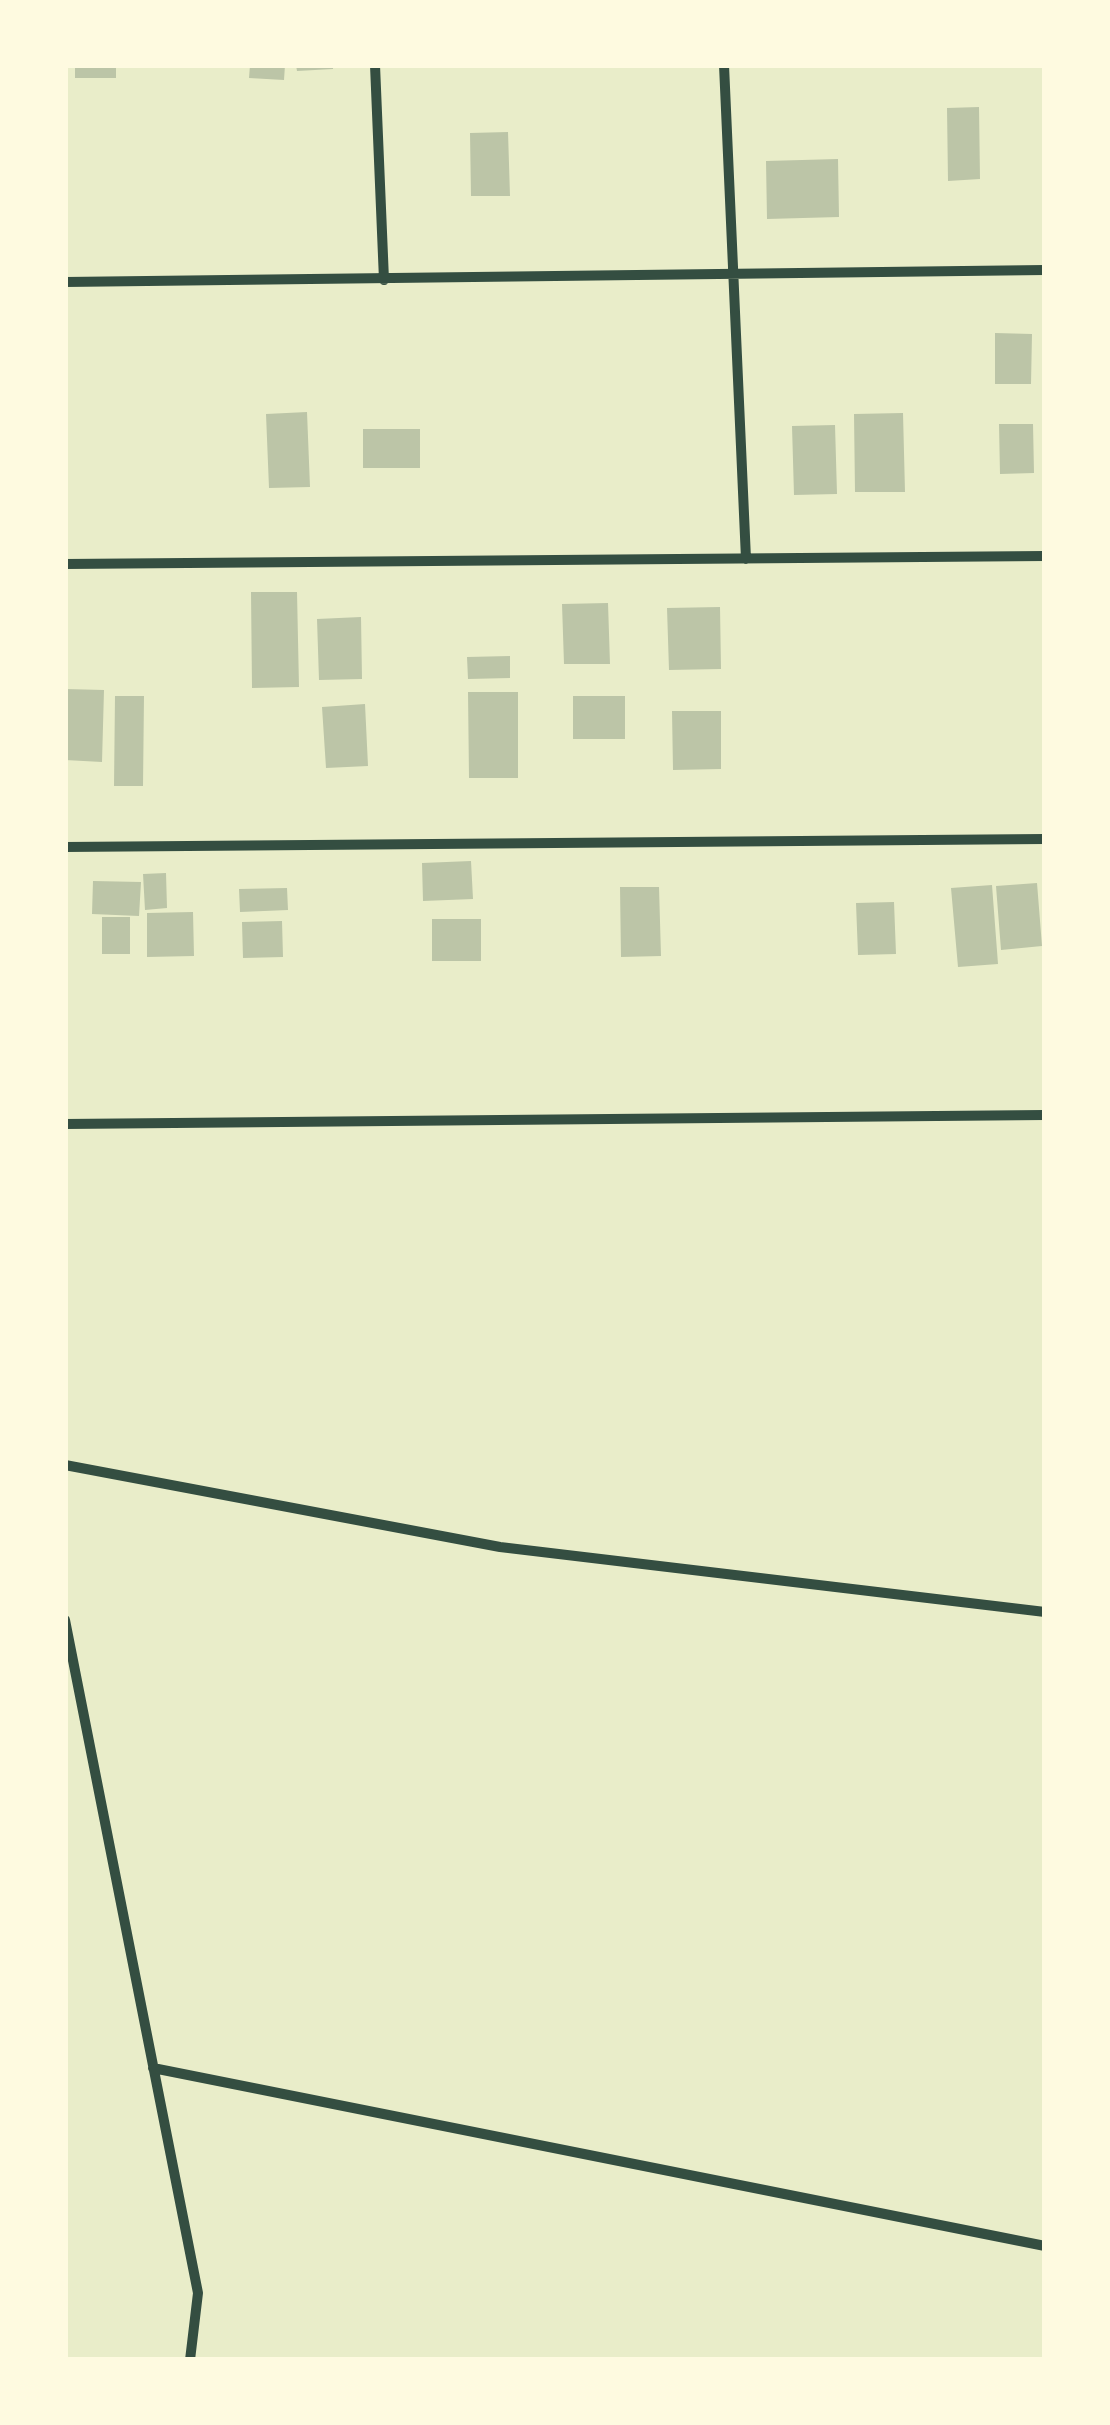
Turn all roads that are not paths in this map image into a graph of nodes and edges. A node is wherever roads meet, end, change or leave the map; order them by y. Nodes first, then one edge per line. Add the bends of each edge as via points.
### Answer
1 (375, 65) edge
2 (724, 65) edge
3 (1045, 270) edge
4 (734, 274) junction
5 (384, 280) junction
6 (65, 282) edge
7 (1045, 556) edge
8 (746, 560) junction
9 (65, 564) edge
10 (1045, 839) edge
11 (65, 847) edge
12 (1045, 1115) edge
13 (65, 1124) edge
14 (65, 1465) edge
15 (1045, 1612) edge
16 (65, 1620) edge
17 (153, 2068) junction
18 (1045, 2246) edge
19 (190, 2360) edge

1 - 5 street
2 - 4 street
3 - 4 street
4 - 5 street
4 - 8 street
5 - 6 street
7 - 8 street
8 - 9 street
10 - 11 street
12 - 13 street
14 - 15 street via 500,1547
16 - 17 street
17 - 18 street
17 - 19 street via 198,2293

